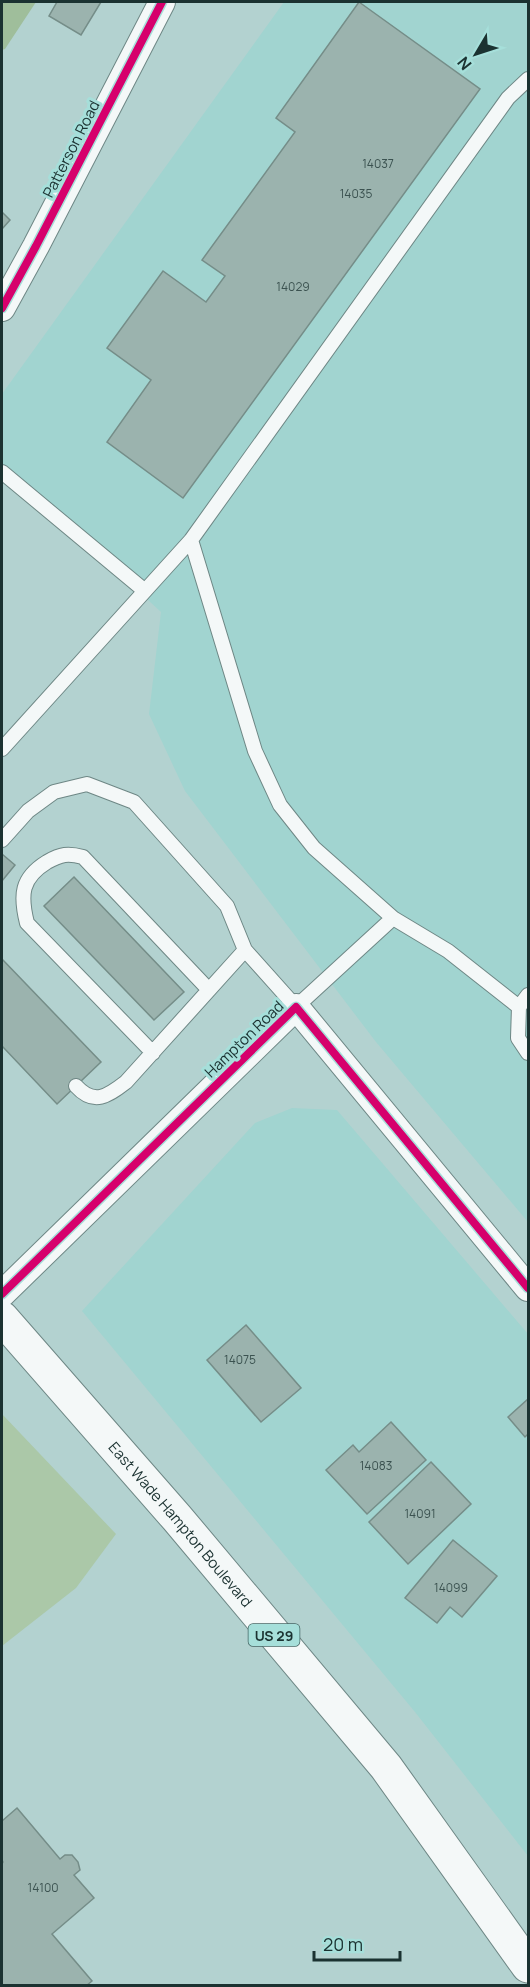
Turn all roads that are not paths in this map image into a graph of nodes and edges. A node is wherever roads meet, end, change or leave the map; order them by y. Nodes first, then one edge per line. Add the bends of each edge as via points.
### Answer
1 (162, 2) edge
2 (528, 79) edge
3 (2, 308) edge
4 (2, 472) edge
5 (191, 540) junction
6 (145, 591) junction
7 (2, 749) edge
8 (2, 840) edge
9 (393, 918) junction
10 (245, 950) junction
11 (209, 990) junction
12 (528, 995) edge
13 (296, 1007) junction
14 (519, 1007) junction
15 (153, 1053) junction
16 (528, 1053) edge
17 (76, 1086) dead end
18 (528, 1288) edge
19 (2, 1294) edge
20 (2, 1318) edge
21 (528, 1966) edge

1 - 3 street, Patterson Road
2 - 5 lane via 508,98
4 - 6 lane
5 - 6 lane
5 - 9 lane via 255,751 280,805 314,848
6 - 7 lane
8 - 10 lane via 28,811 54,792 87,784 134,802 226,906
9 - 13 lane
9 - 14 lane via 448,951
10 - 11 lane
10 - 13 lane
11 - 15 lane
11 - 15 lane via 83,857 69,854 36,869 25,882 23,908 27,923
12 - 14 lane
13 - 18 street, Hampton Road
13 - 19 street, Hampton Road
14 - 16 lane via 518,1038
15 - 17 lane via 108,1096 98,1098
20 - 21 main road, East Wade Hampton Boulevard / US 29 via 177,1518 386,1767

